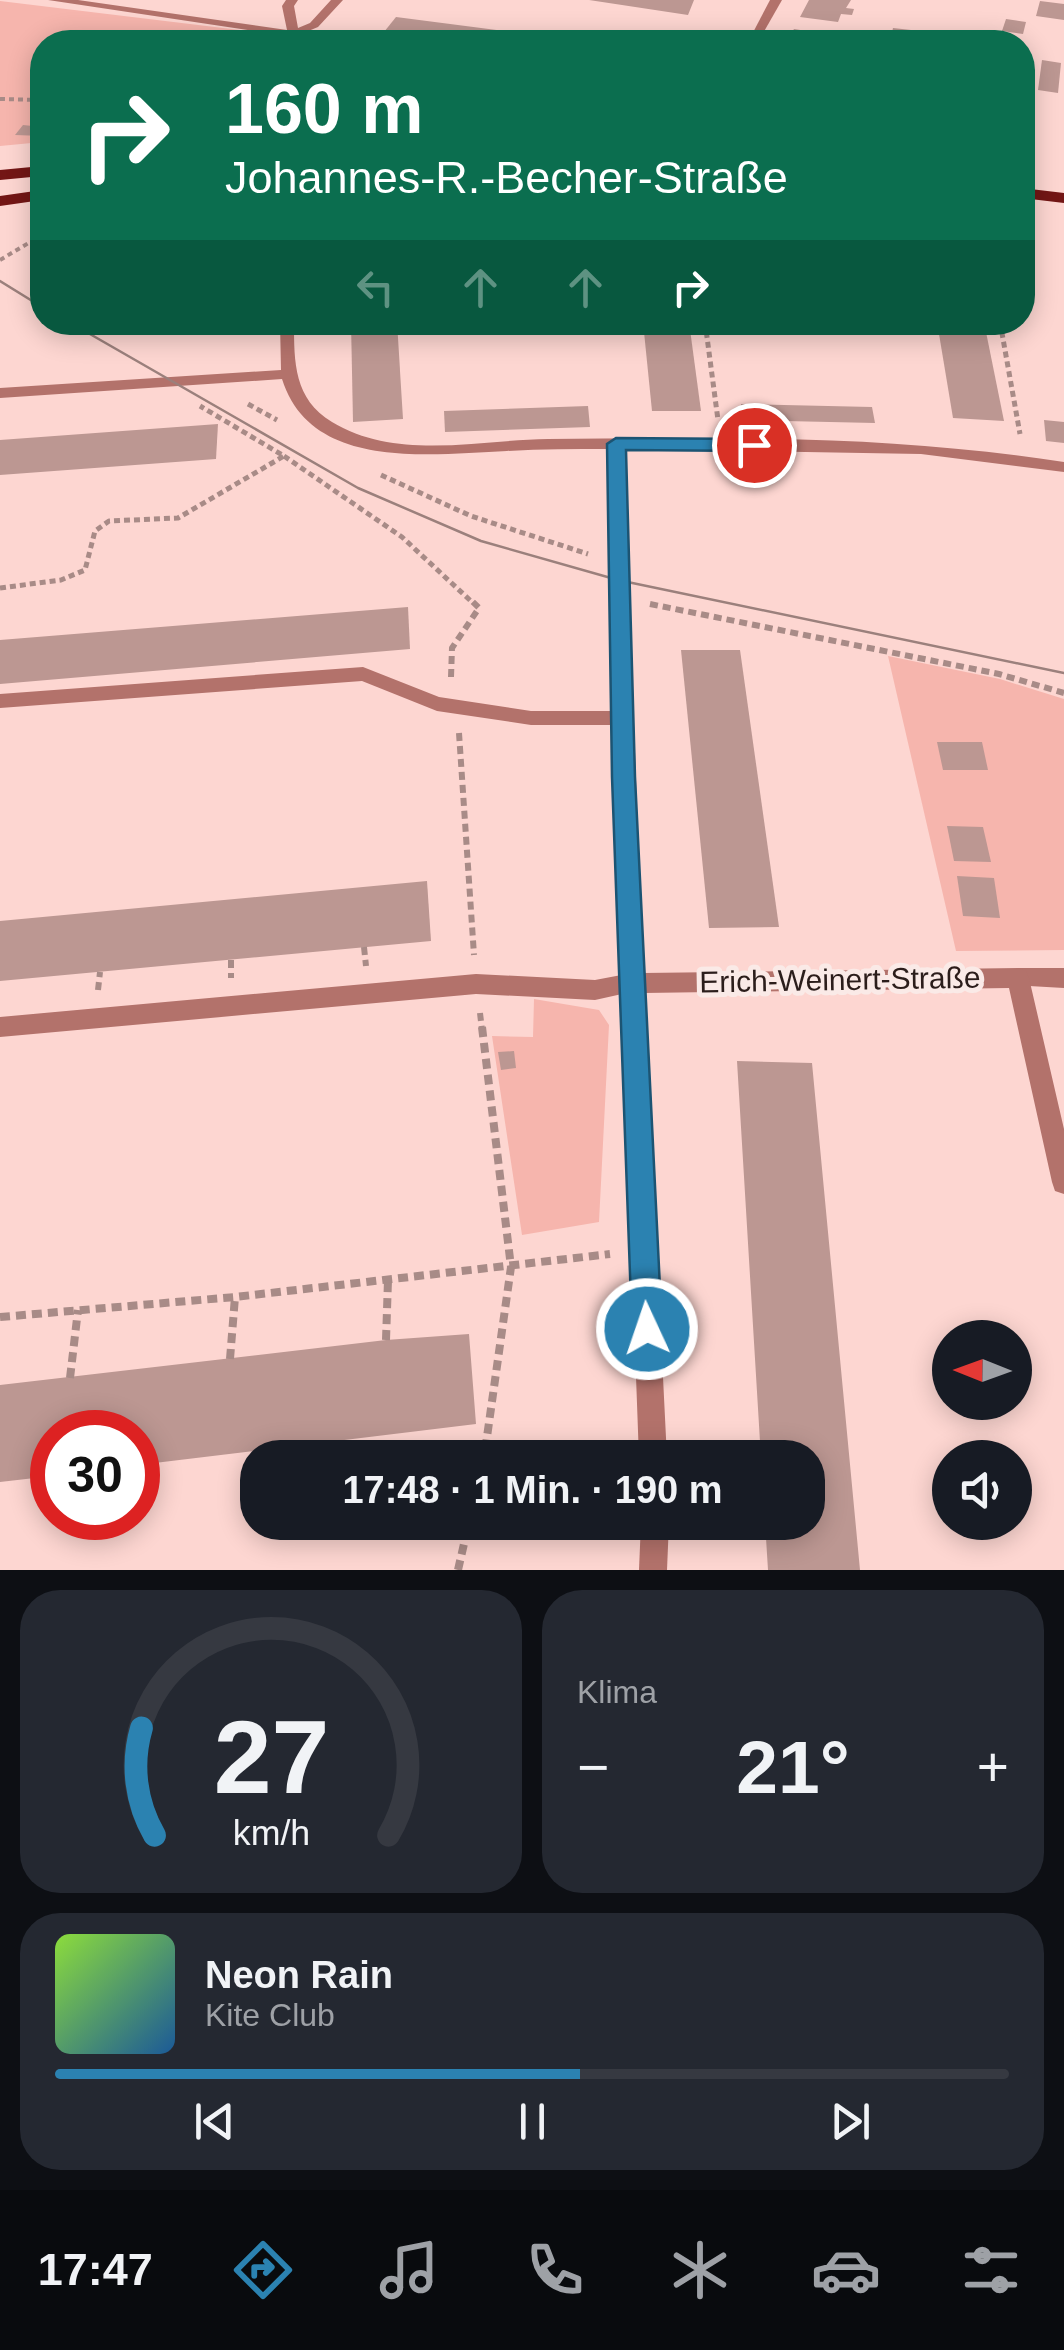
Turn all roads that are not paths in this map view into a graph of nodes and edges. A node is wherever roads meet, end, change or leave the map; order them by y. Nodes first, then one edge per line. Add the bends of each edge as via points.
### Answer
1 (54, 0) edge
2 (292, 0) edge
3 (338, 0) edge
4 (776, 0) edge
5 (243, 30) edge
6 (292, 30) edge
7 (306, 30) edge
8 (760, 30) edge
9 (30, 171) edge
10 (0, 175) edge
11 (1035, 195) edge
12 (30, 197) edge
13 (1064, 198) edge
14 (0, 201) edge
15 (286, 335) edge
16 (285, 374) junction
17 (0, 393) edge
18 (616, 444) junction
19 (1064, 466) edge
20 (0, 701) edge
21 (622, 718) junction
22 (1018, 978) junction
23 (1064, 978) edge
24 (632, 983) junction
25 (0, 1027) edge
26 (1064, 1182) edge
27 (652, 1440) edge
28 (654, 1540) edge
29 (653, 1570) edge

1 - 5 street
2 - 6 street
3 - 7 street
4 - 8 street
9 - 10 main road
11 - 13 main road
12 - 14 main road
15 - 16 street
16 - 17 street
16 - 18 street via 297,401 318,420 382,448 422,453
18 - 19 street via 923,450
18 - 21 street
20 - 21 street via 363,674 437,704 530,718
21 - 24 street
22 - 23 street
22 - 24 street, Erich-Weinert-Straße
22 - 26 street, Erich-Weinert-Straße
24 - 25 street, Erich-Weinert-Straße via 595,990 476,984
24 - 27 street
28 - 29 street

